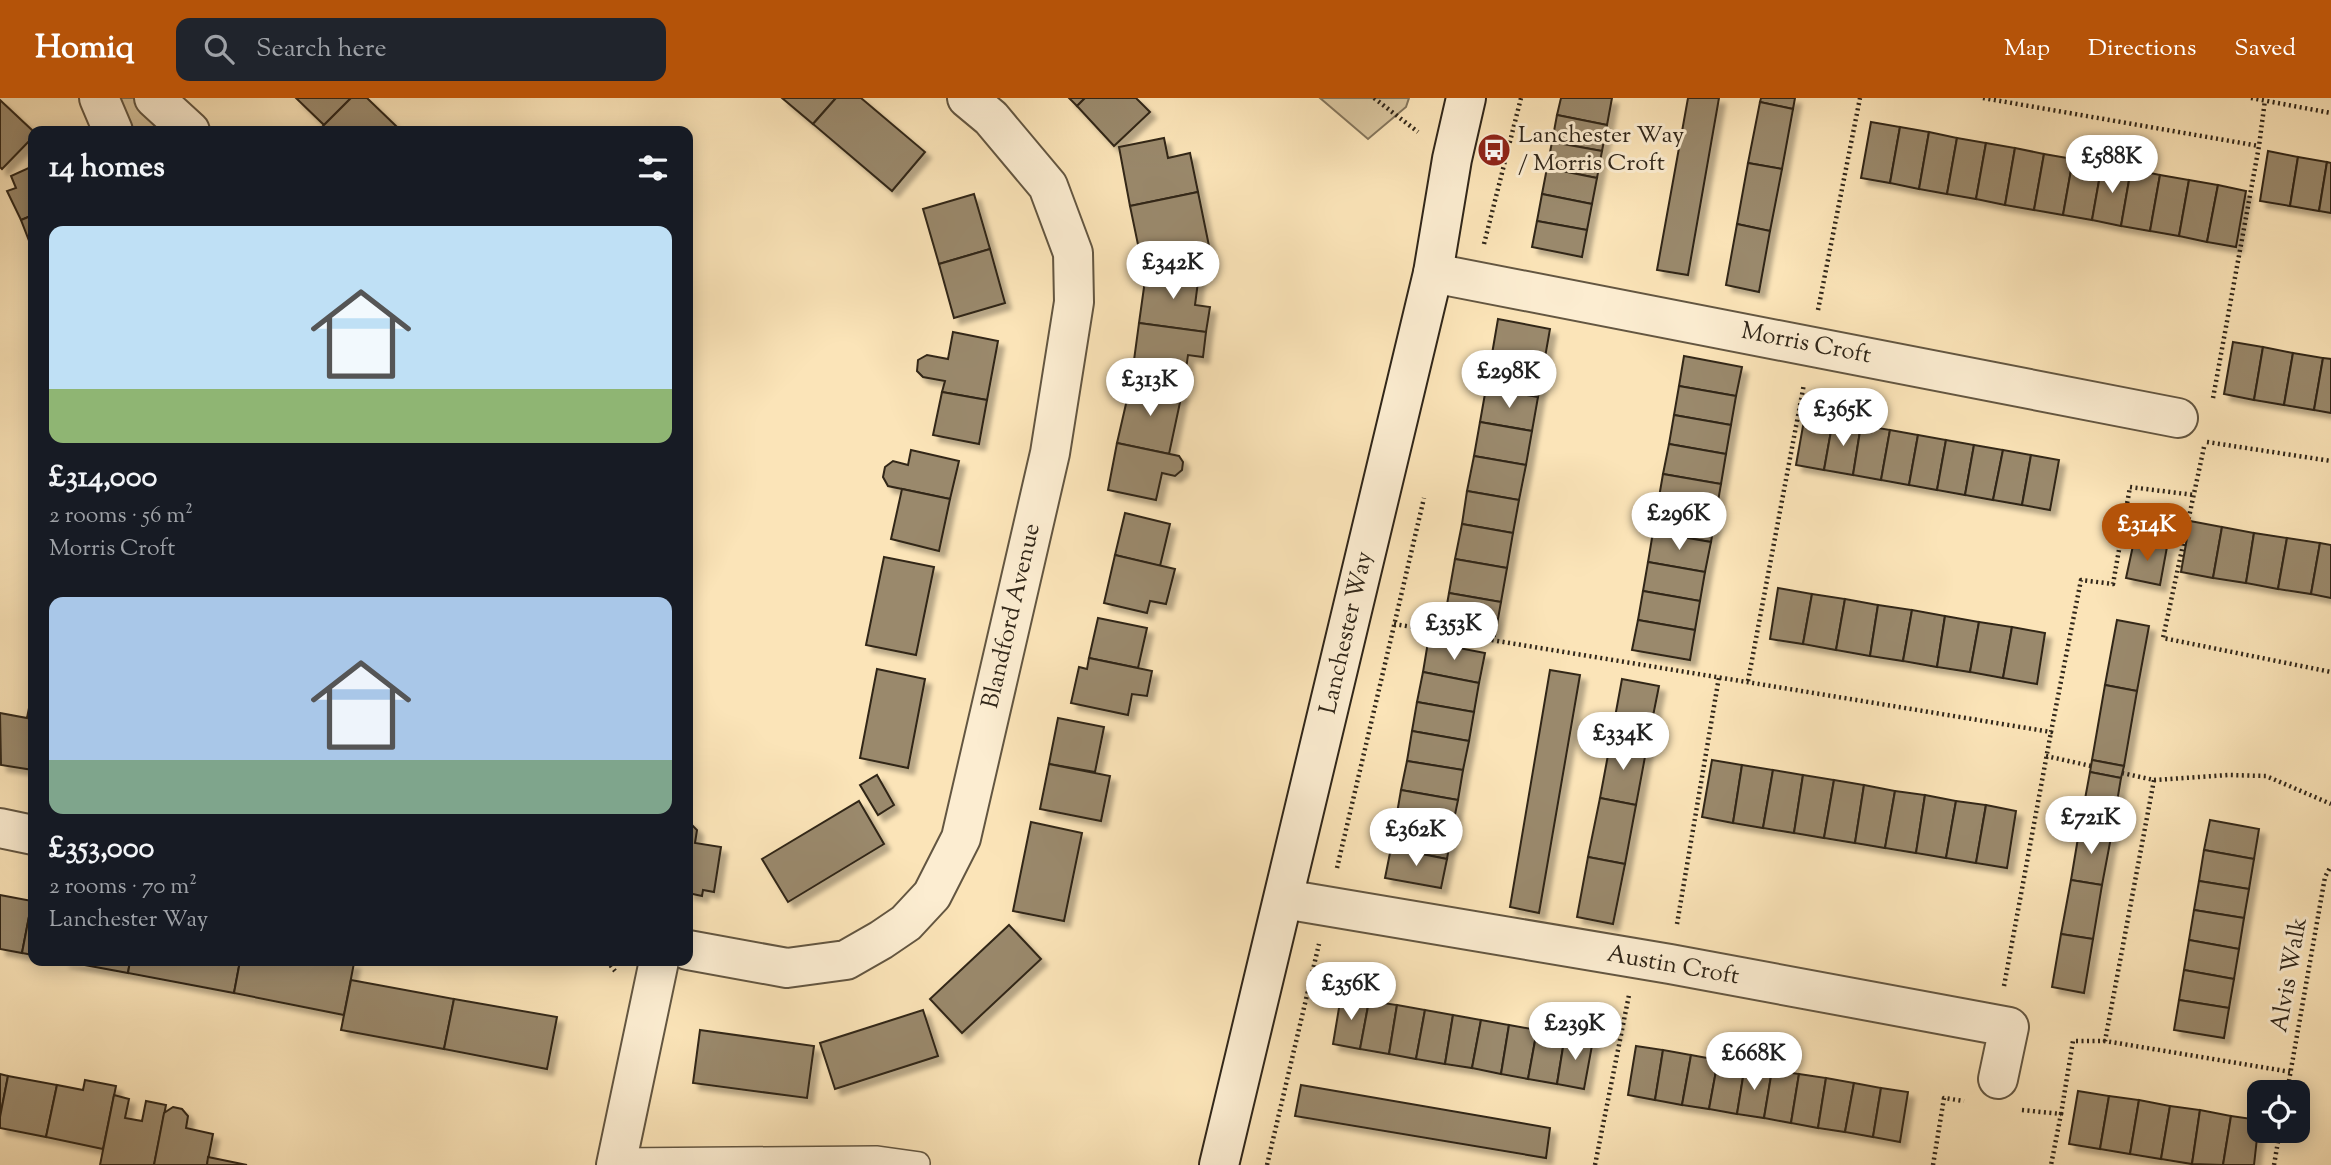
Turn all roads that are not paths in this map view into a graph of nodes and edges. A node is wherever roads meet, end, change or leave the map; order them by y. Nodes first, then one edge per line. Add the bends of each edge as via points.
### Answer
1 (99, 98) edge
2 (154, 98) edge
3 (967, 98) edge
4 (1466, 98) edge
5 (111, 126) edge
6 (185, 126) edge
7 (1433, 273) junction
8 (2178, 418) dead end
9 (0, 828) edge
10 (28, 834) edge
11 (1284, 899) junction
12 (693, 951) edge
13 (658, 966) edge
14 (1997, 1093) road end
15 (617, 1162) edge
16 (919, 1163) dead end
17 (1219, 1165) edge

1 - 5 street
2 - 6 street
3 - 12 street, Blandford Avenue via 991,118 1048,186 1073,253 1074,302 1050,453 961,838 932,895 906,923 846,960 787,968
4 - 7 street, Lanchester Way
7 - 8 street, Morris Croft
7 - 11 street, Lanchester Way
9 - 10 street
11 - 14 street, Austin Croft via 2009,1027
11 - 17 street, Lanchester Way
13 - 15 street
15 - 16 lane via 876,1157

